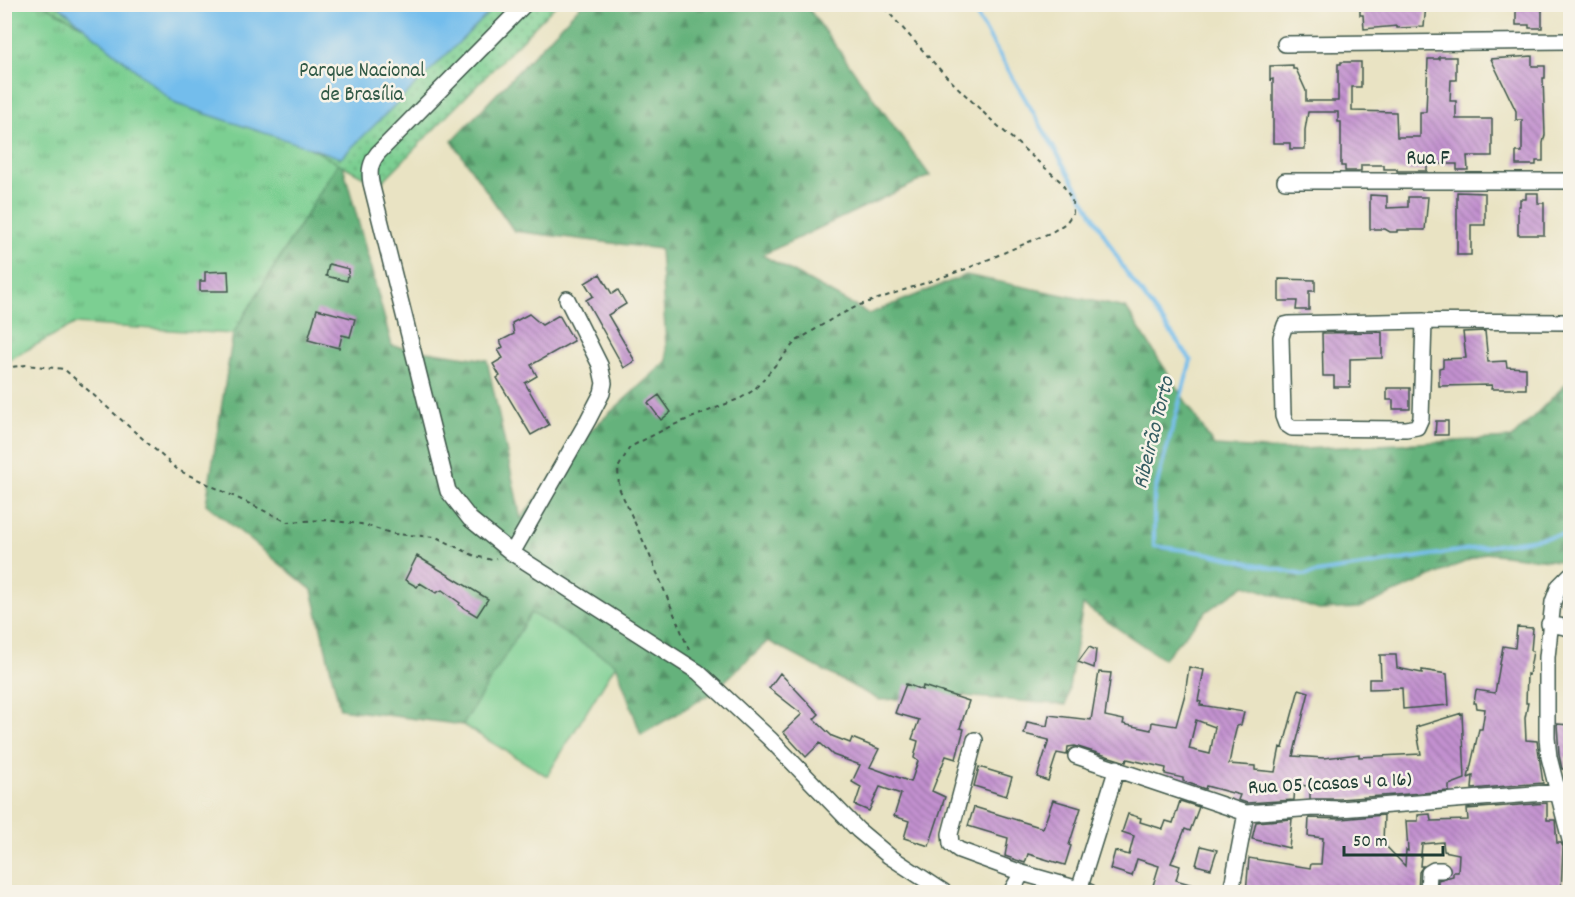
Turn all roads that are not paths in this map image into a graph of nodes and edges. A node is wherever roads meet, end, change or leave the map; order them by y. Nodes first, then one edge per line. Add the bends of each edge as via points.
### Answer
1 (525, 4) edge
2 (1570, 41) edge
3 (1285, 44) dead end
4 (1285, 181) dead end
5 (1570, 181) edge
6 (567, 299) dead end
7 (1424, 321) junction
8 (1570, 321) edge
9 (512, 553) junction
10 (1570, 575) edge
11 (1549, 624) junction
12 (1570, 628) edge
13 (975, 740) dead end
14 (1076, 756) dead end
15 (1117, 768) junction
16 (1558, 792) junction
17 (1246, 813) junction
18 (1570, 840) edge
19 (1442, 870) dead end
20 (1022, 873) junction
21 (1084, 891) edge
22 (944, 892) edge
23 (1011, 892) edge
24 (1231, 892) edge
25 (1428, 892) edge

1 - 9 street via 378,153 369,171 448,491 470,519
2 - 3 street
4 - 5 street, Rua F
6 - 9 street via 600,365 602,393
7 - 7 street via 1285,325 1281,337 1286,424 1292,428 1417,427 1421,418
7 - 8 street
9 - 22 street via 698,672 858,830
10 - 11 street via 1559,586
11 - 12 street
11 - 16 street via 1547,738
13 - 20 street via 950,834 951,844
14 - 15 street, Rua 05 (casas 4 a 16)
15 - 17 street, Rua 05 (casas 4 a 16)
15 - 21 street
16 - 17 street, Rua 05 (casas 4 a 16)
16 - 18 street
17 - 24 street
19 - 25 street via 1430,873
20 - 21 street
20 - 23 street

